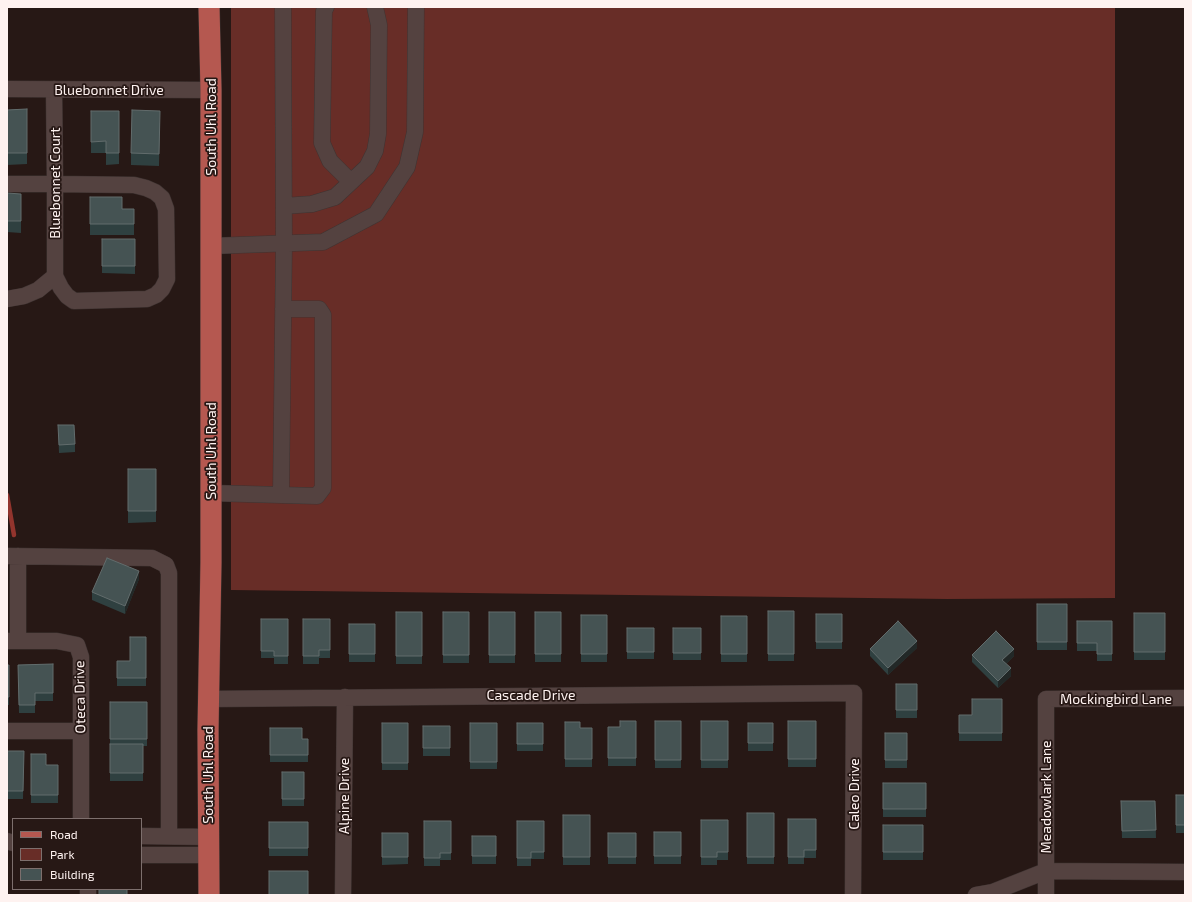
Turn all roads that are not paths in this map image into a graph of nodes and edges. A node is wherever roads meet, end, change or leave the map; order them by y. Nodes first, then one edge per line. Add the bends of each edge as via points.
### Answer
1 (209, 7) edge
2 (283, 7) edge
3 (326, 7) edge
4 (375, 7) edge
5 (416, 7) edge
6 (7, 89) edge
7 (54, 89) junction
8 (211, 90) junction
9 (351, 182) junction
10 (7, 184) edge
11 (54, 184) junction
12 (284, 206) junction
13 (284, 244) junction
14 (211, 246) junction
15 (55, 276) junction
16 (7, 299) edge
17 (283, 309) junction
18 (211, 493) junction
19 (281, 495) junction
20 (13, 556) edge
21 (12, 641) edge
22 (854, 693) joint
23 (345, 697) junction
24 (1185, 698) edge
25 (208, 699) junction
26 (1046, 699) joint
27 (7, 731) edge
28 (81, 731) junction
29 (81, 818) edge
30 (142, 836) edge
31 (169, 836) junction
32 (209, 846) junction
33 (142, 855) edge
34 (1046, 871) junction
35 (1185, 872) edge
36 (209, 895) edge
37 (343, 895) edge
38 (853, 895) edge
39 (976, 895) edge
40 (1046, 895) edge

1 - 8 main road, South Uhl Road
2 - 12 street
3 - 9 street via 322,143 330,161
4 - 9 street via 378,24 376,151 366,167
5 - 13 street via 415,132 407,167 376,214 323,242
6 - 7 street, Bluebonnet Drive
7 - 8 street, Bluebonnet Drive
7 - 11 street, Bluebonnet Court
8 - 14 main road, South Uhl Road
9 - 12 street via 335,197 312,204
10 - 11 street
11 - 15 street, Bluebonnet Court
11 - 15 street via 134,185 155,192 162,198 166,209 167,280 156,295 147,299 74,301 67,296
12 - 13 street
13 - 14 street
13 - 17 street
14 - 18 main road, South Uhl Road
15 - 16 street via 38,290
17 - 19 street
17 - 19 street via 319,310 324,316 323,488 317,496
18 - 19 street
18 - 25 main road, South Uhl Road
20 - 21 street
20 - 31 street via 152,558 166,565 169,573
21 - 28 street, Oteca Drive via 57,641 77,645 80,657
22 - 23 street, Cascade Drive
22 - 38 street, Caleo Drive
23 - 25 street, Cascade Drive
23 - 37 street, Alpine Drive
24 - 26 street, Mockingbird Lane
25 - 32 main road, South Uhl Road
26 - 34 street, Meadowlark Lane
27 - 28 street
28 - 29 street, Oteca Drive
30 - 31 street
31 - 32 street
32 - 33 street
32 - 36 main road, South Uhl Road
34 - 35 street
34 - 39 street via 993,892
34 - 40 street, Meadowlark Lane

